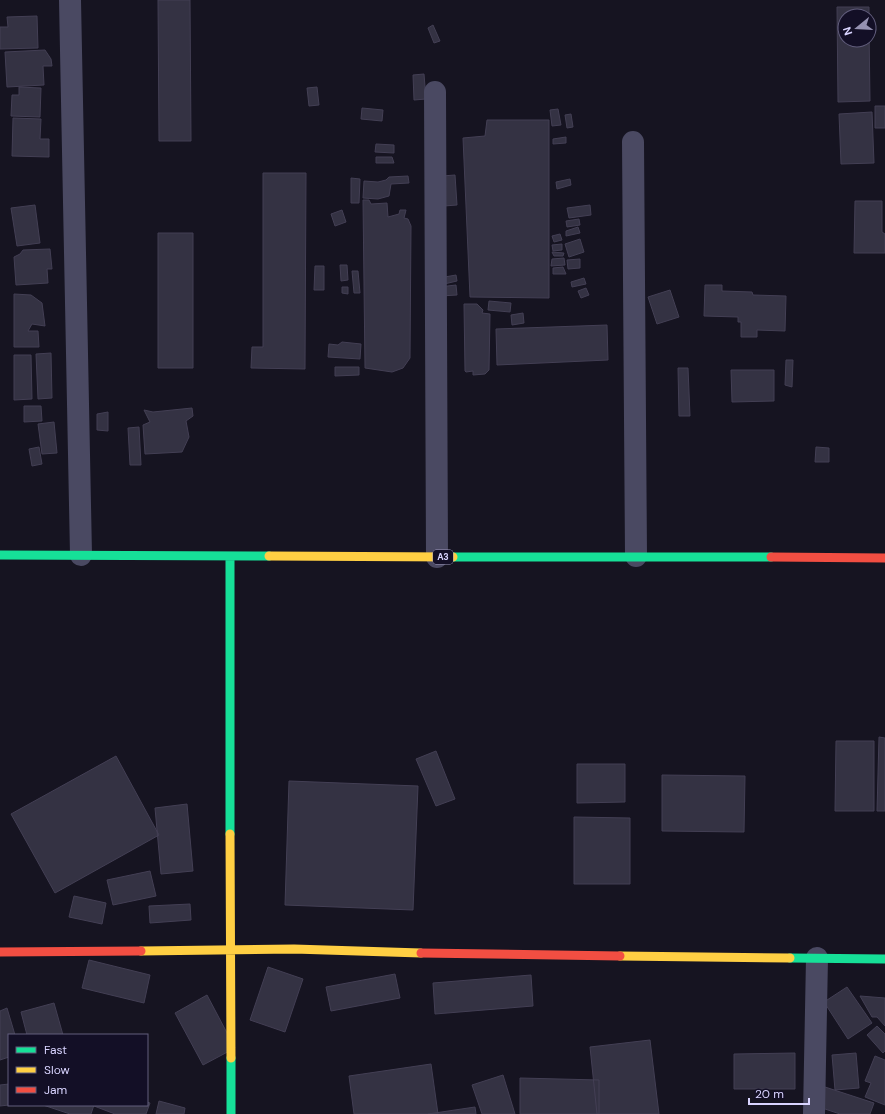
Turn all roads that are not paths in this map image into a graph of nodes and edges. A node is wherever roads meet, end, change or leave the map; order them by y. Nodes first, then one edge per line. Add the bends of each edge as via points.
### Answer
1 (70, 0) edge
2 (435, 92) dead end
3 (633, 142) dead end
4 (0, 554) edge
5 (81, 555) junction
6 (230, 556) junction
7 (636, 556) junction
8 (437, 557) junction
9 (885, 558) edge
10 (232, 950) junction
11 (0, 952) edge
12 (817, 958) junction
13 (885, 959) edge
14 (231, 1114) edge
15 (814, 1114) edge

1 - 5 street
2 - 8 street
3 - 7 street
4 - 5 main road, A3
5 - 6 main road, A3
6 - 8 main road, A3
6 - 10 main road
7 - 8 main road, A3
7 - 9 main road, A3
10 - 11 main road
10 - 12 main road
10 - 14 main road
12 - 13 main road
12 - 15 street

